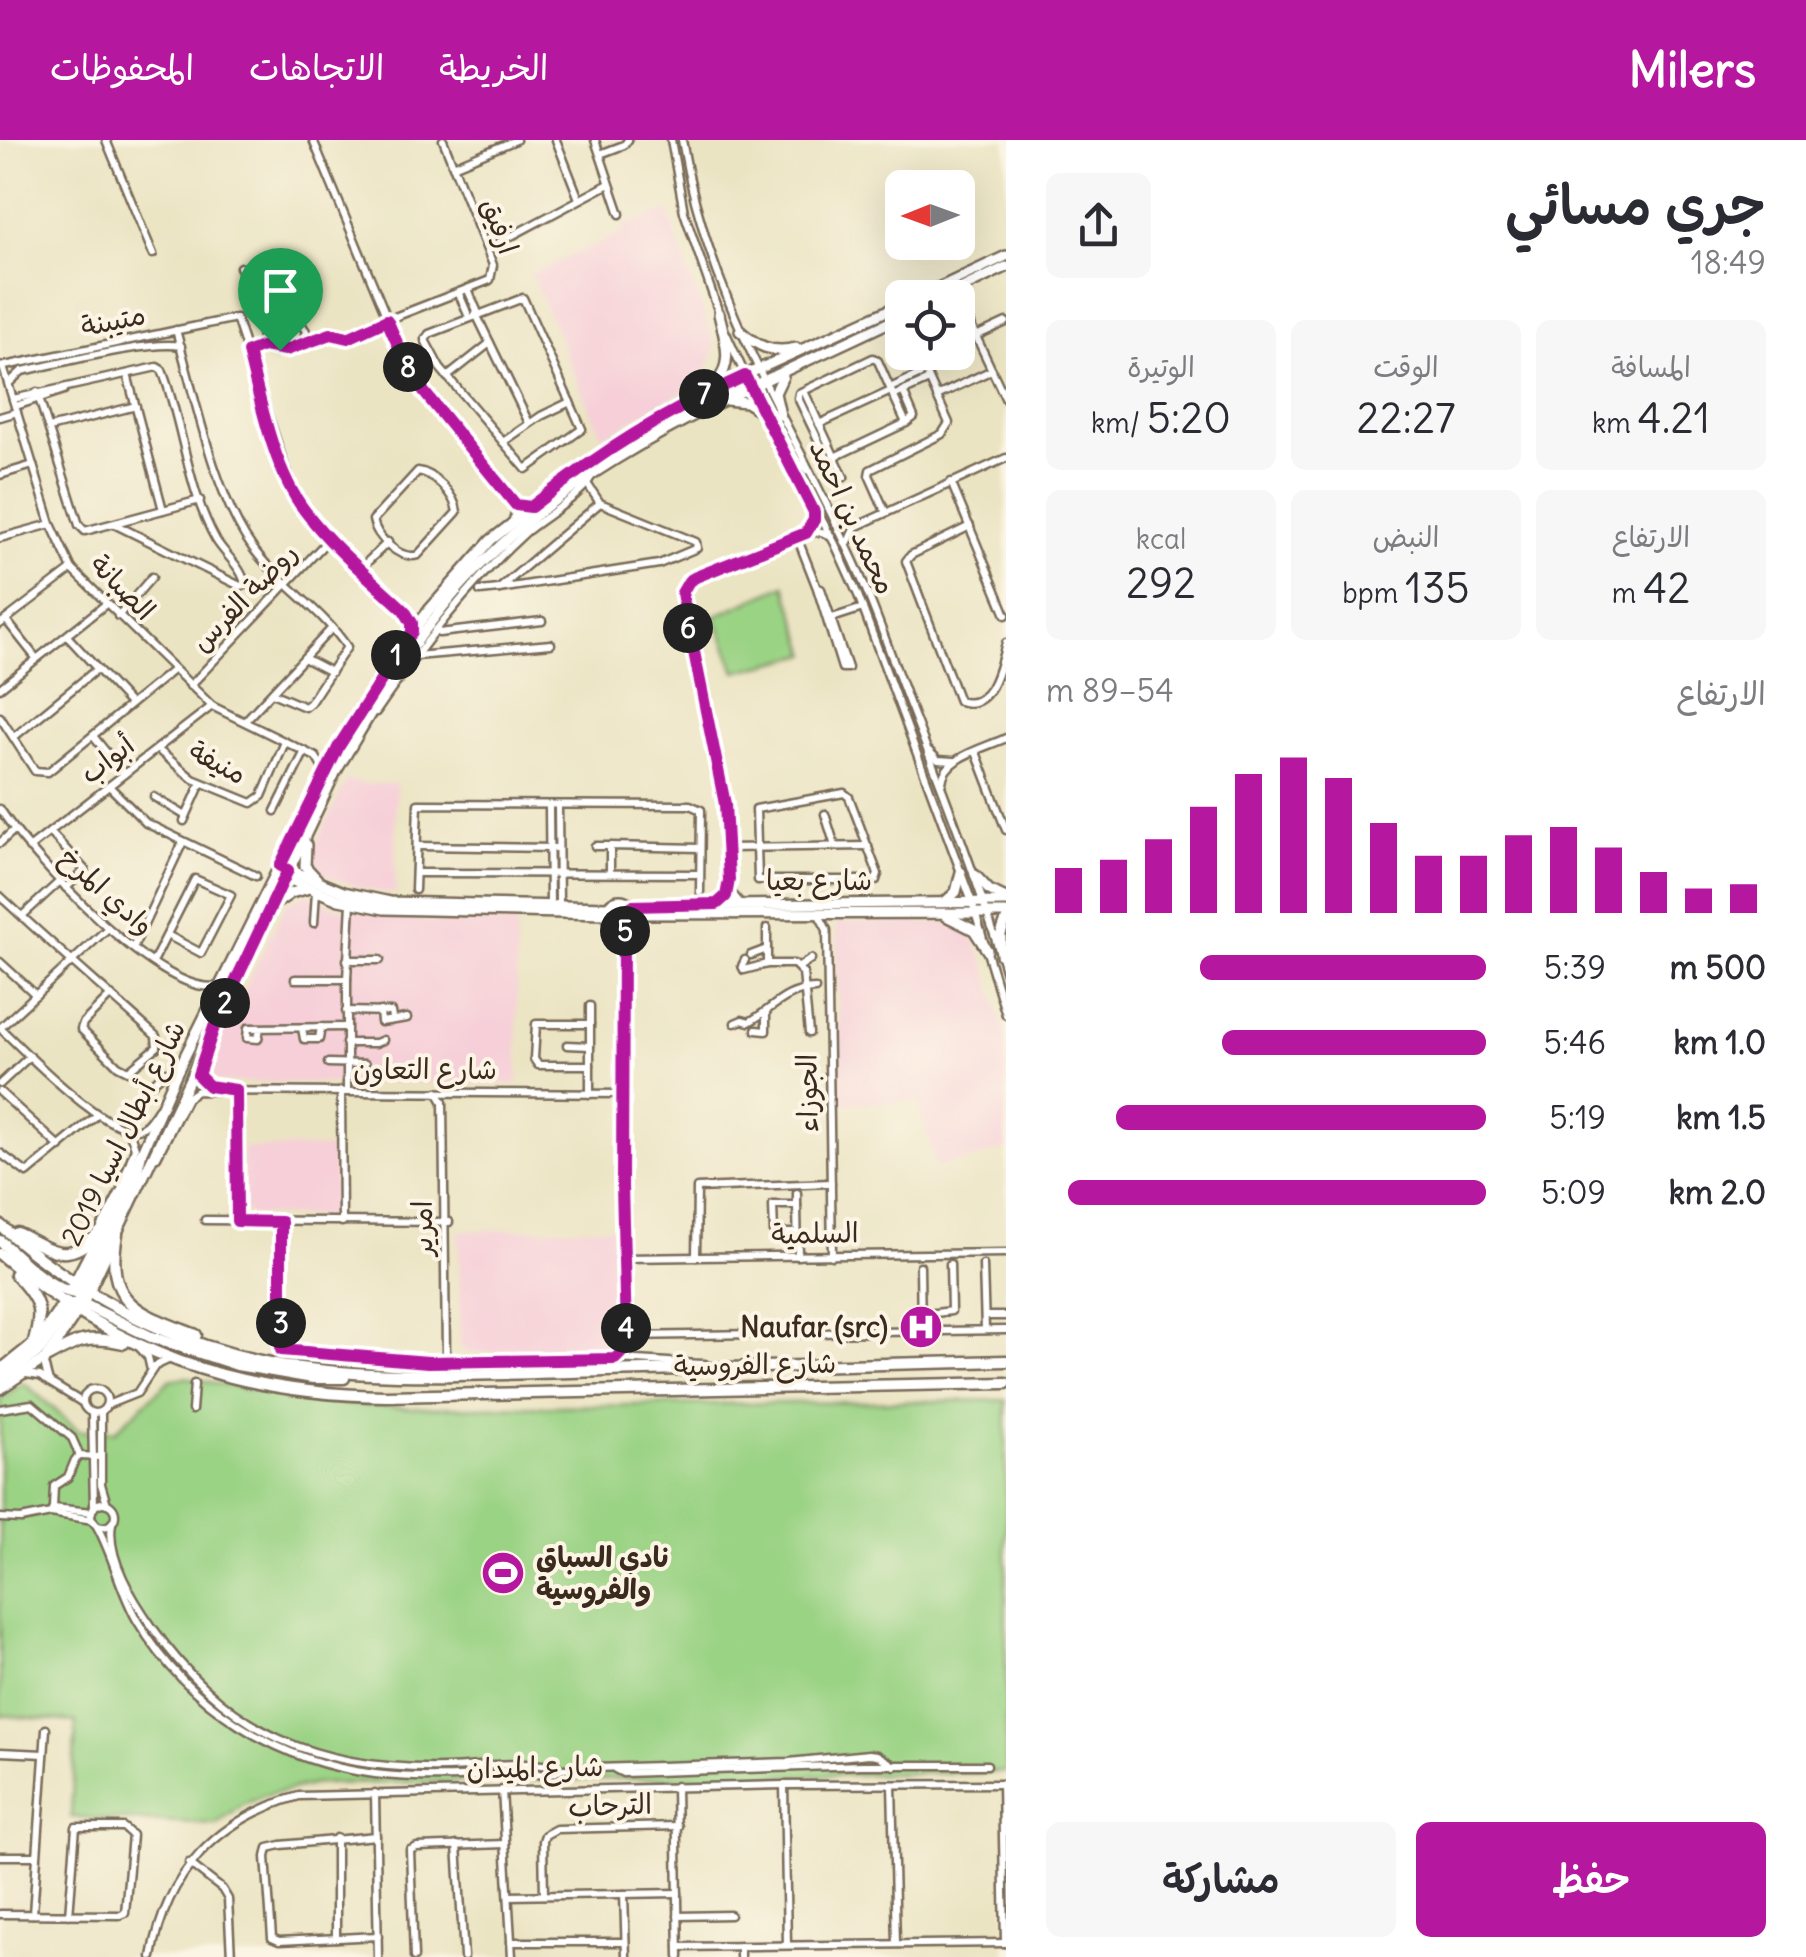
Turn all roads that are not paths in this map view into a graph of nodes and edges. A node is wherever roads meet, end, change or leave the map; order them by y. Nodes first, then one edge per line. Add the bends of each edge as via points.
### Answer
1 (106, 140) edge
2 (313, 140) edge
3 (443, 140) edge
4 (516, 140) edge
5 (556, 140) edge
6 (595, 140) edge
7 (628, 140) edge
8 (670, 140) edge
9 (682, 140) edge
10 (600, 154) junction
11 (453, 166) junction
12 (609, 184) junction
13 (580, 200) junction
14 (620, 214) dead end
15 (487, 249) junction
16 (153, 254) dead end
17 (1006, 256) edge
18 (240, 267) dead end
19 (1006, 267) edge
20 (955, 280) edge
21 (975, 282) edge
22 (468, 290) junction
23 (460, 294) junction
24 (885, 312) edge
25 (475, 315) junction
26 (720, 317) junction
27 (387, 320) junction
28 (1006, 322) edge
29 (885, 324) edge
30 (176, 330) junction
31 (740, 331) junction
32 (262, 335) junction
33 (832, 336) junction
34 (976, 336) joint
35 (302, 344) junction
36 (490, 344) junction
37 (181, 346) junction
38 (264, 346) junction
39 (248, 352) junction
40 (1, 367) edge
41 (794, 370) junction
42 (924, 370) edge
43 (992, 370) junction
44 (127, 374) junction
45 (927, 376) junction
46 (447, 377) junction
47 (754, 379) junction
48 (8, 384) junction
49 (891, 392) junction
50 (903, 392) junction
51 (706, 394) junction
52 (39, 395) junction
53 (937, 396) junction
54 (723, 400) junction
55 (1006, 400) edge
56 (570, 401) junction
57 (15, 406) junction
58 (136, 406) junction
59 (764, 413) junction
60 (780, 414) junction
61 (0, 417) edge
62 (529, 423) junction
63 (906, 423) junction
64 (816, 425) junction
65 (673, 426) junction
66 (49, 428) junction
67 (503, 442) junction
68 (1006, 458) edge
69 (33, 466) junction
70 (594, 470) junction
71 (808, 470) junction
72 (0, 474) edge
73 (951, 481) junction
74 (588, 485) junction
75 (200, 500) junction
76 (810, 500) junction
77 (513, 503) junction
78 (600, 503) junction
79 (531, 507) junction
80 (164, 510) junction
81 (886, 511) junction
82 (835, 522) junction
83 (512, 523) junction
84 (51, 524) junction
85 (115, 524) junction
86 (970, 526) junction
87 (855, 527) junction
88 (806, 533) junction
89 (797, 536) junction
90 (830, 536) junction
91 (0, 538) edge
92 (329, 539) junction
93 (388, 542) junction
94 (847, 546) junction
95 (72, 569) junction
96 (360, 569) junction
97 (152, 576) dead end
98 (288, 584) junction
99 (499, 589) junction
100 (480, 591) dead end
101 (106, 604) junction
102 (864, 608) junction
103 (404, 610) junction
104 (429, 610) junction
105 (1006, 615) edge
106 (118, 616) junction
107 (829, 620) junction
108 (542, 621) dead end
109 (3, 622) edge
110 (331, 628) junction
111 (435, 630) junction
112 (412, 632) junction
113 (67, 636) junction
114 (1006, 643) edge
115 (550, 644) dead end
116 (415, 656) junction
117 (36, 658) junction
118 (304, 658) junction
119 (97, 669) junction
120 (174, 670) junction
121 (331, 672) junction
122 (1002, 676) edge
123 (190, 686) junction
124 (0, 688) edge
125 (272, 693) junction
126 (130, 704) junction
127 (212, 706) junction
128 (0, 717) edge
129 (245, 721) junction
130 (93, 736) junction
131 (14, 737) junction
132 (1006, 738) edge
133 (285, 742) junction
134 (926, 748) junction
135 (156, 749) junction
136 (304, 751) junction
137 (976, 752) junction
138 (339, 756) junction
139 (316, 757) junction
140 (954, 761) junction
141 (124, 774) junction
142 (330, 774) junction
143 (201, 783) junction
144 (109, 786) junction
145 (942, 788) junction
146 (1004, 789) edge
147 (993, 792) junction
148 (154, 797) dead end
149 (554, 807) junction
150 (0, 809) edge
151 (275, 810) dead end
152 (825, 814) dead end
153 (14, 830) junction
154 (1006, 830) edge
155 (50, 832) junction
156 (183, 842) junction
157 (0, 843) edge
158 (416, 846) junction
159 (595, 846) dead end
160 (610, 846) junction
161 (835, 846) junction
162 (868, 846) junction
163 (29, 848) junction
164 (554, 848) junction
165 (700, 848) junction
166 (729, 848) junction
167 (755, 848) junction
168 (282, 872) junction
169 (961, 872) junction
170 (416, 873) junction
171 (554, 873) junction
172 (610, 873) junction
173 (700, 874) junction
174 (256, 876) dead end
175 (975, 876) junction
176 (729, 880) junction
177 (62, 885) junction
178 (318, 889) junction
179 (415, 890) dead end
180 (700, 892) dead end
181 (0, 896) edge
182 (1006, 900) edge
183 (946, 901) junction
184 (351, 903) junction
185 (740, 903) junction
186 (555, 904) junction
187 (717, 904) junction
188 (974, 907) junction
189 (986, 907) junction
190 (633, 910) junction
191 (814, 912) junction
192 (838, 912) junction
193 (934, 913) junction
194 (267, 914) junction
195 (609, 915) junction
196 (22, 916) junction
197 (1006, 916) edge
198 (314, 923) dead end
199 (628, 924) junction
200 (767, 928) dead end
201 (108, 929) junction
202 (827, 930) junction
203 (167, 935) junction
204 (133, 948) junction
205 (622, 949) junction
206 (767, 949) junction
207 (987, 950) junction
208 (1000, 955) junction
209 (811, 959) dead end
210 (347, 960) junction
211 (380, 960) dead end
212 (73, 961) junction
213 (0, 962) edge
214 (153, 962) junction
215 (767, 964) junction
216 (799, 967) junction
217 (1006, 973) edge
218 (347, 978) junction
219 (296, 979) dead end
220 (222, 985) junction
221 (200, 986) junction
222 (817, 989) junction
223 (36, 995) junction
224 (111, 995) junction
225 (590, 1006) dead end
226 (210, 1008) junction
227 (346, 1011) junction
228 (766, 1013) junction
229 (1006, 1014) edge
230 (406, 1018) dead end
231 (735, 1023) dead end
232 (590, 1024) junction
233 (752, 1026) junction
234 (214, 1027) junction
235 (346, 1027) junction
236 (0, 1028) edge
237 (260, 1028) dead end
238 (302, 1031) junction
239 (320, 1031) junction
240 (809, 1033) dead end
241 (383, 1040) dead end
242 (346, 1042) junction
243 (567, 1045) dead end
244 (590, 1046) junction
245 (30, 1056) junction
246 (328, 1063) dead end
247 (346, 1064) junction
248 (365, 1064) dead end
249 (590, 1065) junction
250 (165, 1072) dead end
251 (0, 1084) edge
252 (232, 1090) junction
253 (344, 1091) junction
254 (0, 1092) edge
255 (436, 1092) junction
256 (452, 1092) junction
257 (590, 1094) junction
258 (622, 1094) junction
259 (163, 1102) junction
260 (96, 1116) junction
261 (110, 1121) junction
262 (129, 1130) junction
263 (60, 1146) junction
264 (0, 1153) edge
265 (142, 1154) junction
266 (150, 1169) junction
267 (831, 1183) junction
268 (797, 1193) dead end
269 (113, 1204) junction
270 (797, 1205) junction
271 (205, 1220) dead end
272 (237, 1221) junction
273 (281, 1222) junction
274 (342, 1222) junction
275 (447, 1222) junction
276 (3, 1233) edge
277 (100, 1233) junction
278 (798, 1233) junction
279 (117, 1234) junction
280 (1006, 1252) edge
281 (798, 1256) junction
282 (832, 1256) junction
283 (0, 1257) edge
284 (696, 1257) junction
285 (624, 1258) junction
286 (950, 1264) dead end
287 (983, 1265) dead end
288 (920, 1266) dead end
289 (76, 1299) junction
290 (920, 1315) junction
291 (985, 1316) junction
292 (1006, 1316) edge
293 (985, 1330) junction
294 (1006, 1330) edge
295 (921, 1332) junction
296 (626, 1336) junction
297 (33, 1345) junction
298 (137, 1346) junction
299 (625, 1346) junction
300 (44, 1359) junction
301 (170, 1359) junction
302 (615, 1359) junction
303 (637, 1359) junction
304 (597, 1360) joint
305 (1006, 1360) edge
306 (438, 1362) junction
307 (289, 1366) junction
308 (460, 1368) junction
309 (744, 1368) junction
310 (0, 1370) edge
311 (151, 1371) junction
312 (380, 1372) junction
313 (26, 1374) junction
314 (0, 1380) edge
315 (49, 1382) junction
316 (1006, 1383) edge
317 (194, 1384) dead end
318 (0, 1389) edge
319 (86, 1394) junction
320 (72, 1397) junction
321 (84, 1404) junction
322 (102, 1407) junction
323 (0, 1408) edge
324 (192, 1410) dead end
325 (80, 1456) junction
326 (97, 1457) junction
327 (107, 1504) junction
328 (52, 1511) junction
329 (94, 1516) junction
330 (0, 1518) edge
331 (112, 1523) junction
332 (190, 1682) junction
333 (46, 1729) dead end
334 (0, 1752) edge
335 (44, 1754) junction
336 (988, 1765) dead end
337 (784, 1784) junction
338 (892, 1784) junction
339 (1004, 1784) edge
340 (676, 1786) junction
341 (502, 1790) junction
342 (375, 1792) junction
343 (678, 1826) junction
344 (1004, 1831) edge
345 (376, 1836) junction
346 (336, 1838) junction
347 (505, 1844) junction
348 (457, 1845) junction
349 (0, 1856) edge
350 (36, 1856) junction
351 (189, 1863) junction
352 (624, 1894) junction
353 (678, 1894) junction
354 (509, 1896) junction
355 (544, 1896) junction
356 (0, 1914) edge
357 (34, 1914) junction
358 (69, 1915) junction
359 (730, 1915) dead end
360 (678, 1916) junction
361 (378, 1936) junction
362 (336, 1938) junction
363 (512, 1942) junction
364 (625, 1942) junction
365 (896, 1943) junction
366 (1006, 1943) edge
367 (946, 1944) junction
368 (787, 1945) junction
369 (740, 1946) junction
370 (679, 1947) junction
371 (152, 1957) edge
372 (231, 1957) edge
373 (378, 1957) edge
374 (414, 1957) edge
375 (464, 1957) edge
376 (512, 1957) edge
377 (626, 1957) edge
378 (679, 1957) edge
379 (740, 1957) edge
380 (946, 1957) edge

1 - 16 street
2 - 27 street
3 - 11 street, ارفيق
4 - 11 street
5 - 13 street
6 - 10 street
7 - 10 street
8 - 26 street via 684,212
9 - 31 street, محمد بن احمد via 704,242
10 - 12 street
11 - 15 street, ارفيق
12 - 13 street
12 - 14 street
13 - 15 street
15 - 22 street, ارفيق via 492,276
17 - 20 main road
18 - 32 street
19 - 21 main road
22 - 23 street, ارفيق
22 - 25 street
23 - 25 street
23 - 27 street, ارفيق
24 - 33 main road, شارع أبطال اسيا 2019
25 - 36 street
25 - 46 street via 425,337
25 - 56 street via 523,298
26 - 47 street
26 - 51 main road via 726,368
27 - 35 street, ارفيق via 348,338 331,334
27 - 77 street via 424,392
28 - 34 street
29 - 41 main road, شارع أبطال اسيا 2019
30 - 37 street
30 - 39 street, متيبنة via 236,318
30 - 40 street, متيبنة
31 - 33 main road via 780,351
31 - 47 street, محمد بن احمد
32 - 35 street via 300,321 306,331
32 - 38 street
33 - 47 main road, شارع أبطال اسيا 2019
34 - 43 street
35 - 38 street, ارفيق via 286,350
36 - 46 street
36 - 62 street
37 - 48 street, متيبنة via 22,371
37 - 98 street via 223,491 252,548
38 - 39 street, ارفيق
39 - 92 street via 284,473
40 - 48 street, الصبانة
41 - 47 main road, شارع أبطال اسيا 2019
41 - 60 main road via 776,387
42 - 45 street
43 - 53 street
43 - 55 street
44 - 52 street
44 - 58 street
44 - 75 street via 162,370
45 - 49 street
45 - 50 street
45 - 53 street
46 - 67 street
47 - 51 main road, شارع أبطال اسيا 2019
47 - 54 main road, شارع أبطال اسيا 2019
47 - 59 street, محمد بن احمد
47 - 60 street, محمد بن احمد
47 - 65 main road
47 - 71 street
48 - 57 street, الصبانة
49 - 50 street
49 - 63 street
49 - 64 street
49 - 64 street via 873,358 804,391
50 - 63 street via 914,417
51 - 79 main road, شارع أبطال اسيا 2019 via 614,444
52 - 57 street
52 - 66 street
53 - 81 street via 947,429 870,470
54 - 59 main road via 741,400
54 - 65 main road, شارع أبطال اسيا 2019
56 - 62 street
56 - 67 street via 582,429 526,469
57 - 61 street
57 - 69 street, الصبانة
58 - 66 street
58 - 80 street
59 - 76 street, محمد بن احمد
60 - 71 street, محمد بن احمد
62 - 67 street
63 - 64 street via 831,458
65 - 70 main road, شارع أبطال اسيا 2019
66 - 85 street via 82,529
68 - 73 street
69 - 72 street
69 - 84 street, الصبانة
70 - 74 street
70 - 138 main road, شارع أبطال اسيا 2019 via 527,521 444,604
71 - 82 street, محمد بن احمد
73 - 81 street
73 - 86 street
74 - 78 street
74 - 111 street via 512,546
75 - 80 street
75 - 85 street via 243,586
76 - 88 street via 814,520
76 - 90 street, محمد بن احمد
77 - 79 street
77 - 83 street
78 - 99 street
78 - 99 street via 698,548 659,564
79 - 83 main road, شارع أبطال اسيا 2019
80 - 85 street
81 - 87 street
82 - 87 street
82 - 94 street, محمد بن احمد
83 - 104 main road, شارع أبطال اسيا 2019
84 - 91 street
84 - 95 street, الصبانة
86 - 105 street
86 - 122 street via 912,554 906,565 959,702 980,700
87 - 94 street
88 - 89 street
88 - 90 street
89 - 107 street
89 - 166 street via 696,577 682,593
90 - 102 street, محمد بن احمد
92 - 96 street
92 - 98 street, روضة الفرس
93 - 93 street via 374,528 374,516 413,472 426,472 453,498 455,516 414,557
93 - 96 street
94 - 134 street, محمد بن احمد
95 - 101 street, الصبانة
95 - 109 street
96 - 103 street
97 - 106 street
98 - 110 street
98 - 123 street, روضة الفرس
99 - 100 street
101 - 106 street, الصبانة
101 - 113 street
102 - 107 street
102 - 169 street, محمد بن احمد
103 - 104 street via 416,616
103 - 112 street
104 - 112 main road, شارع أبطال اسيا 2019
106 - 120 street, الصبانة
107 - 107 street via 842,668 848,668
108 - 111 street
109 - 117 street
110 - 118 street
110 - 121 street via 348,646
111 - 116 street
112 - 138 main road, شارع أبطال اسيا 2019
113 - 117 street
113 - 119 street
114 - 122 street
115 - 116 street
116 - 138 street via 353,752
117 - 124 street
118 - 121 street
118 - 125 street
119 - 126 street
119 - 131 street
120 - 123 street, الصبانة
120 - 126 street
121 - 125 street via 305,707
123 - 127 street, الصبانة
125 - 129 street
126 - 130 street
127 - 129 street, الصبانة
127 - 135 street, أبواب
128 - 131 street
129 - 133 street, الصبانة
130 - 131 street via 41,773
130 - 141 street
132 - 137 street
133 - 136 street, الصبانة
133 - 143 street, منيفة via 255,802
134 - 140 street via 938,760
134 - 145 street, محمد بن احمد
135 - 141 street, أبواب
135 - 143 street, منيفة
136 - 139 street, الصبانة
136 - 151 street
137 - 140 street
137 - 147 street
138 - 139 street, الصبانة
138 - 142 main road, شارع أبطال اسيا 2019
139 - 142 street
140 - 145 street via 941,776
141 - 144 street, أبواب
142 - 168 main road, شارع أبطال اسيا 2019
142 - 178 main road via 332,787 304,851
143 - 148 street via 185,819
144 - 155 street, أبواب
144 - 156 street via 140,819
145 - 175 street, محمد بن احمد
146 - 147 street
147 - 154 street
149 - 158 street via 418,804
149 - 164 street
149 - 165 street via 698,807
150 - 153 street, وادي المرخ
152 - 161 street
153 - 157 street
153 - 163 street, وادي المرخ
155 - 163 street, أبواب
155 - 177 street via 85,870
156 - 174 street
156 - 204 street
158 - 164 street
158 - 170 street
159 - 160 street
160 - 165 street
160 - 172 street
161 - 162 street
161 - 167 street
162 - 167 street via 876,880 758,880
162 - 167 street via 844,793 756,809
163 - 177 street, وادي المرخ
164 - 171 street
165 - 173 street
166 - 167 street
166 - 176 street
168 - 178 main road
168 - 194 main road, شارع أبطال اسيا 2019
168 - 220 main road, شارع أبطال اسيا 2019
169 - 183 main road
169 - 188 street, محمد بن احمد
170 - 171 street
170 - 179 street
171 - 172 street
171 - 186 street
172 - 173 street
173 - 180 street
175 - 182 main road
175 - 189 street, محمد بن احمد
176 - 185 street
176 - 187 street
177 - 196 street
177 - 201 street, وادي المرخ
178 - 184 main road
178 - 186 main road via 390,902
178 - 194 main road via 290,893
178 - 198 street
181 - 196 street
182 - 189 main road, شارع بعيا
183 - 185 main road, شارع بعيا
183 - 188 main road, شارع بعيا
184 - 195 main road via 392,910
184 - 210 street
185 - 187 main road, شارع بعيا
186 - 195 main road
187 - 190 main road, شارع بعيا
188 - 189 main road, شارع بعيا
188 - 193 main road, شارع بعيا
188 - 207 street, محمد بن احمد
189 - 197 main road, شارع بعيا
189 - 208 street, محمد بن احمد
190 - 191 main road, شارع بعيا
190 - 195 main road via 618,900
190 - 199 main road
191 - 192 main road, شارع بعيا
191 - 202 street
192 - 193 main road, شارع بعيا
192 - 202 street
193 - 207 main road via 974,930
194 - 234 main road, شارع أبطال اسيا 2019
195 - 199 main road via 620,927
195 - 205 street
196 - 212 street
197 - 208 main road
199 - 205 street
200 - 206 street
201 - 204 street, وادي المرخ
201 - 212 street
202 - 222 street, الجوزاء
203 - 203 street via 195,879 231,895 201,953
203 - 214 street
204 - 214 street, وادي المرخ
205 - 258 street
206 - 215 street
206 - 215 street via 742,966
207 - 229 street, محمد بن احمد
208 - 217 street, محمد بن احمد
209 - 216 street
210 - 211 street
210 - 218 street
212 - 223 street
212 - 224 street
213 - 223 street
214 - 221 street, وادي المرخ
215 - 216 street
216 - 222 street
218 - 219 street
218 - 227 street
220 - 221 street, وادي المرخ
220 - 226 main road, شارع أبطال اسيا 2019
221 - 226 street
222 - 228 street via 786,995
222 - 240 street
222 - 267 street, الجوزاء
223 - 236 street
224 - 224 street via 158,1040 128,1071 81,1029
225 - 232 street
226 - 259 main road, شارع أبطال اسيا 2019
227 - 230 street
227 - 235 street
228 - 233 street
228 - 233 street via 766,1031
231 - 233 street
232 - 244 street
232 - 249 street via 536,1024 534,1059
234 - 252 street via 198,1075 205,1085
234 - 266 main road, شارع أبطال اسيا 2019
235 - 239 street
235 - 242 street
236 - 245 street
237 - 238 street
238 - 239 street
238 - 239 street via 314,1042
241 - 242 street
242 - 247 street
243 - 244 street
244 - 249 street
245 - 251 street
245 - 260 street
246 - 247 street
247 - 248 street
247 - 253 street
249 - 257 street
250 - 261 street
252 - 253 street, شارع التعاون
252 - 266 street, شارع التعاون via 189,1095
252 - 272 street
253 - 255 street, شارع التعاون
253 - 274 street
254 - 263 street
255 - 256 street, شارع التعاون
255 - 275 street, امرير via 443,1102
256 - 257 street, شارع التعاون
256 - 275 street, امرير
257 - 258 street, شارع التعاون
258 - 285 street
259 - 262 street via 143,1128
259 - 265 main road, شارع أبطال اسيا 2019
260 - 261 street
260 - 263 street
261 - 262 street
262 - 269 street via 134,1148
263 - 264 street via 27,1173
265 - 269 main road, شارع أبطال اسيا 2019
265 - 289 highway
266 - 279 main road, شارع أبطال اسيا 2019
267 - 282 street, الجوزاء
267 - 284 street via 697,1188
268 - 270 street
269 - 277 main road, شارع أبطال اسيا 2019
270 - 278 street
270 - 278 street via 773,1202 774,1233
271 - 272 street
272 - 273 street
273 - 274 street
273 - 306 street via 281,1350
274 - 275 street
275 - 306 street, امرير via 446,1356
275 - 308 street, امرير via 451,1348
276 - 277 highway via 64,1253
276 - 289 highway via 34,1270
277 - 289 main road, شارع أبطال اسيا 2019
278 - 281 street
279 - 289 main road, شارع أبطال اسيا 2019
279 - 307 highway via 114,1275 132,1305
280 - 282 street, السلمية
281 - 282 street, السلمية
281 - 284 street, السلمية
283 - 289 highway, شارع الفروسية
283 - 297 highway via 38,1303
284 - 285 street, السلمية
285 - 296 street
286 - 290 street via 950,1312
287 - 291 street
288 - 290 street
289 - 297 main road
289 - 298 highway, شارع الفروسية
289 - 300 main road
289 - 307 highway, شارع الفروسية
289 - 312 highway via 150,1337 237,1365 314,1378
289 - 314 highway via 40,1350
290 - 295 street
291 - 292 street
291 - 293 street
293 - 294 street
293 - 295 street
295 - 296 street
296 - 299 street
297 - 310 main road
298 - 300 highway via 81,1339
298 - 301 highway, شارع الفروسية
298 - 311 street
299 - 302 street
299 - 303 street
300 - 313 main road
300 - 315 street
301 - 311 street
301 - 316 highway, شارع الفروسية via 267,1386 341,1396
302 - 303 street
302 - 304 street
303 - 309 street
304 - 308 highway via 583,1366
305 - 309 highway, شارع الفروسية
306 - 308 street
307 - 312 highway, شارع الفروسية
308 - 309 highway, شارع الفروسية
308 - 312 highway, شارع الفروسية
311 - 322 street via 137,1393
313 - 315 street
313 - 318 main road
315 - 320 street
317 - 324 street
319 - 320 street
319 - 321 street
319 - 322 street via 97,1389
320 - 321 street
321 - 322 street
322 - 326 street
323 - 325 street via 32,1404 72,1438
325 - 326 street
325 - 328 street via 54,1486
326 - 327 street
326 - 329 street
327 - 329 street
327 - 331 street
328 - 329 street
328 - 330 street
329 - 331 street via 104,1527
329 - 332 street via 138,1622
331 - 332 street via 128,1586
332 - 336 street via 293,1749 374,1774 551,1774 869,1754 895,1766
333 - 335 street
334 - 335 street
335 - 350 street
337 - 338 street, شارع الميدان
337 - 340 street, شارع الميدان
337 - 368 street
338 - 339 street, شارع الميدان
338 - 365 street
339 - 344 street
340 - 341 street, شارع الميدان
340 - 343 street
341 - 342 street, شارع الميدان
341 - 347 street
342 - 345 street
342 - 351 street, شارع الميدان via 307,1794 274,1804 220,1832
343 - 353 street
343 - 355 street, الترحاب via 556,1828 543,1841
344 - 366 street
345 - 346 street
345 - 361 street
346 - 362 street
346 - 362 street via 268,1848 266,1858 272,1938
347 - 348 street
347 - 354 street
348 - 374 street via 409,1852
348 - 375 street
349 - 350 street
350 - 357 street
351 - 371 street, شارع الميدان via 158,1923
351 - 372 street via 228,1900
352 - 353 street
352 - 355 street
352 - 364 street
353 - 360 street
354 - 355 street
354 - 363 street
356 - 357 street
357 - 358 street
358 - 358 street via 126,1913 132,1835 123,1827 76,1828
359 - 360 street
360 - 370 street
361 - 362 street
361 - 373 street
363 - 364 street
363 - 376 street
364 - 377 street
365 - 367 street
365 - 368 street
366 - 367 street
367 - 380 street
368 - 369 street
369 - 370 street
369 - 379 street
370 - 378 street

